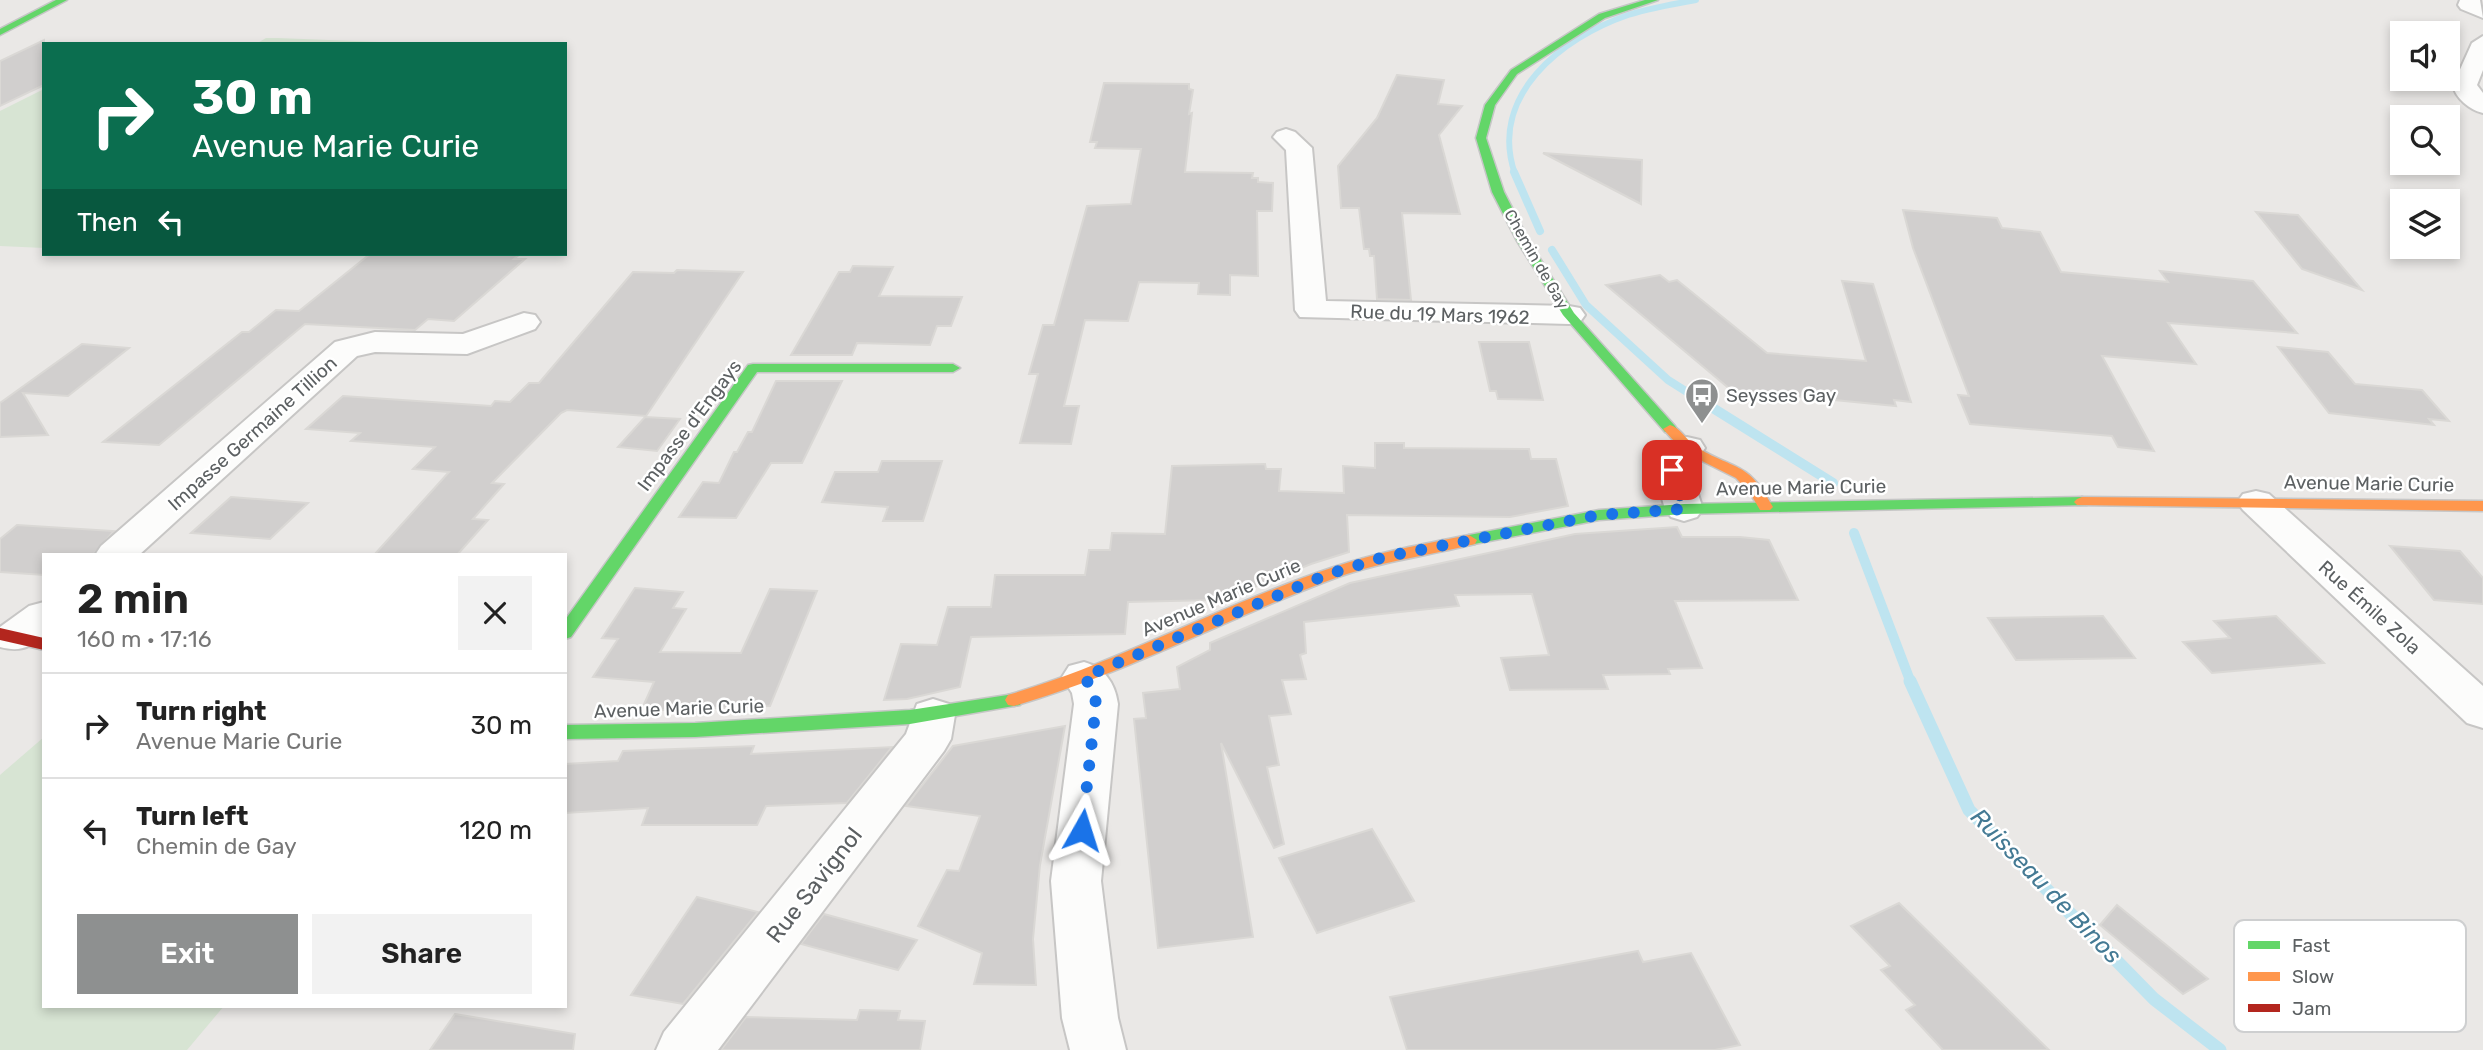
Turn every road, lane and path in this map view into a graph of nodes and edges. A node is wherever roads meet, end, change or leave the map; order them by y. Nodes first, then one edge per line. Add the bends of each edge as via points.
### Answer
1 (63, 0) edge
2 (1654, 0) edge
3 (2470, 0) edge
4 (2483, 12) edge
5 (0, 31) edge
6 (2483, 43) edge
7 (2483, 106) edge
8 (1286, 137) dead end
9 (1569, 315) junction
10 (524, 323) dead end
11 (953, 368) dead end
12 (1687, 448) junction
13 (2256, 502) junction
14 (2483, 506) edge
15 (1765, 508) junction
16 (1684, 509) junction
17 (117, 553) edge
18 (567, 630) edge
19 (1084, 677) junction
20 (2483, 712) edge
21 (933, 715) junction
22 (567, 732) edge
23 (684, 1050) edge
24 (1098, 1050) edge

1 - 5 street
2 - 9 street, Chemin de Gay via 1602,16 1514,72 1490,105 1481,138 1498,192
3 - 4 street via 2468,5
6 - 7 street via 2465,85
8 - 9 street, Rue du 19 Mars 1962 via 1300,148 1311,310
9 - 12 street, Chemin de Gay
10 - 17 street, Impasse Germaine Tillion via 467,344 375,342 346,349
11 - 18 street, Impasse d'Engays via 753,368
12 - 15 street, Chemin de Gay via 1732,466 1757,490
12 - 16 street via 1672,470
13 - 14 street, Avenue Marie Curie
13 - 15 street, Avenue Marie Curie
13 - 20 street, Rue Émile Zola
15 - 16 street, Avenue Marie Curie
16 - 19 street, Avenue Marie Curie via 1599,515 1384,557 1326,575
19 - 21 street, Avenue Marie Curie via 1016,700
19 - 24 street via 1096,704 1076,881 1090,1018
21 - 22 street, Avenue Marie Curie via 695,730
21 - 23 street, Rue Savignol via 928,739

